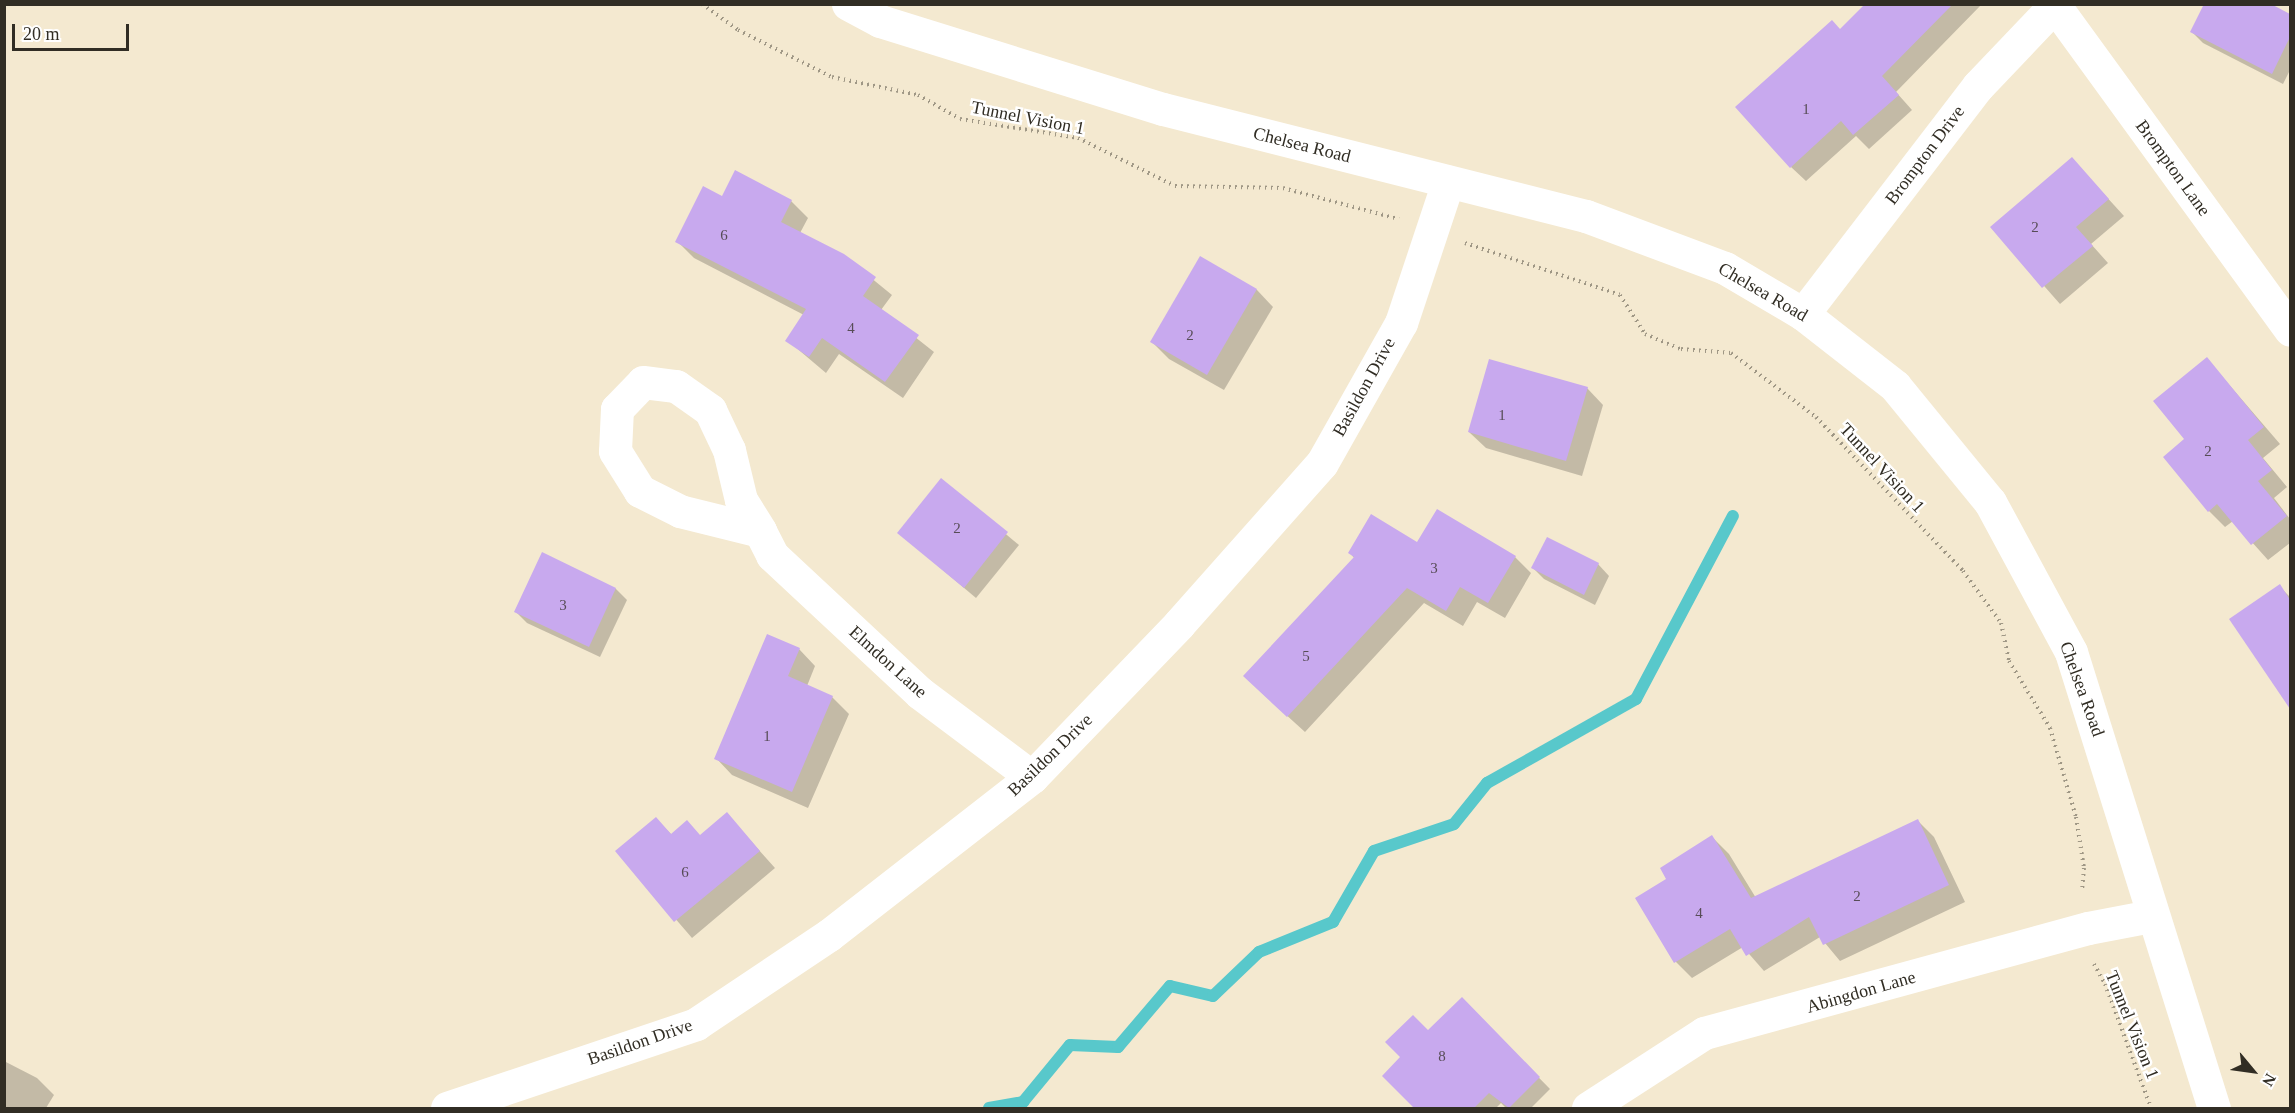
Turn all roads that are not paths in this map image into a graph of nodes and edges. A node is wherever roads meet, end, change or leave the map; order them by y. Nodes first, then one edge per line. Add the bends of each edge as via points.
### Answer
1 (848, 4) edge
2 (2056, 5) edge
3 (1448, 182) junction
4 (1803, 314) junction
5 (2290, 330) edge
6 (760, 531) junction
7 (1032, 777) junction
8 (2151, 916) junction
9 (447, 1108) edge
10 (1588, 1108) edge
11 (2214, 1108) edge

1 - 3 street, Chelsea Road via 880,21 1164,110
2 - 4 street, Brompton Drive via 1978,86
2 - 5 street, Brompton Lane
3 - 4 street, Chelsea Road via 1586,216 1725,268
3 - 7 street, Basildon Drive via 1401,322 1322,463 1179,624
4 - 8 street, Chelsea Road via 1895,386 1990,502 2072,652
6 - 6 street, Elmdon Lane via 741,500 729,450 710,410 676,386 643,382 617,409 615,441 615,451 640,490 680,511
6 - 7 street, Elmdon Lane via 772,555 920,693
7 - 9 street, Basildon Drive via 829,935 696,1024
8 - 10 street, Abingdon Lane via 2088,928 1704,1033
8 - 11 street, Chelsea Road

